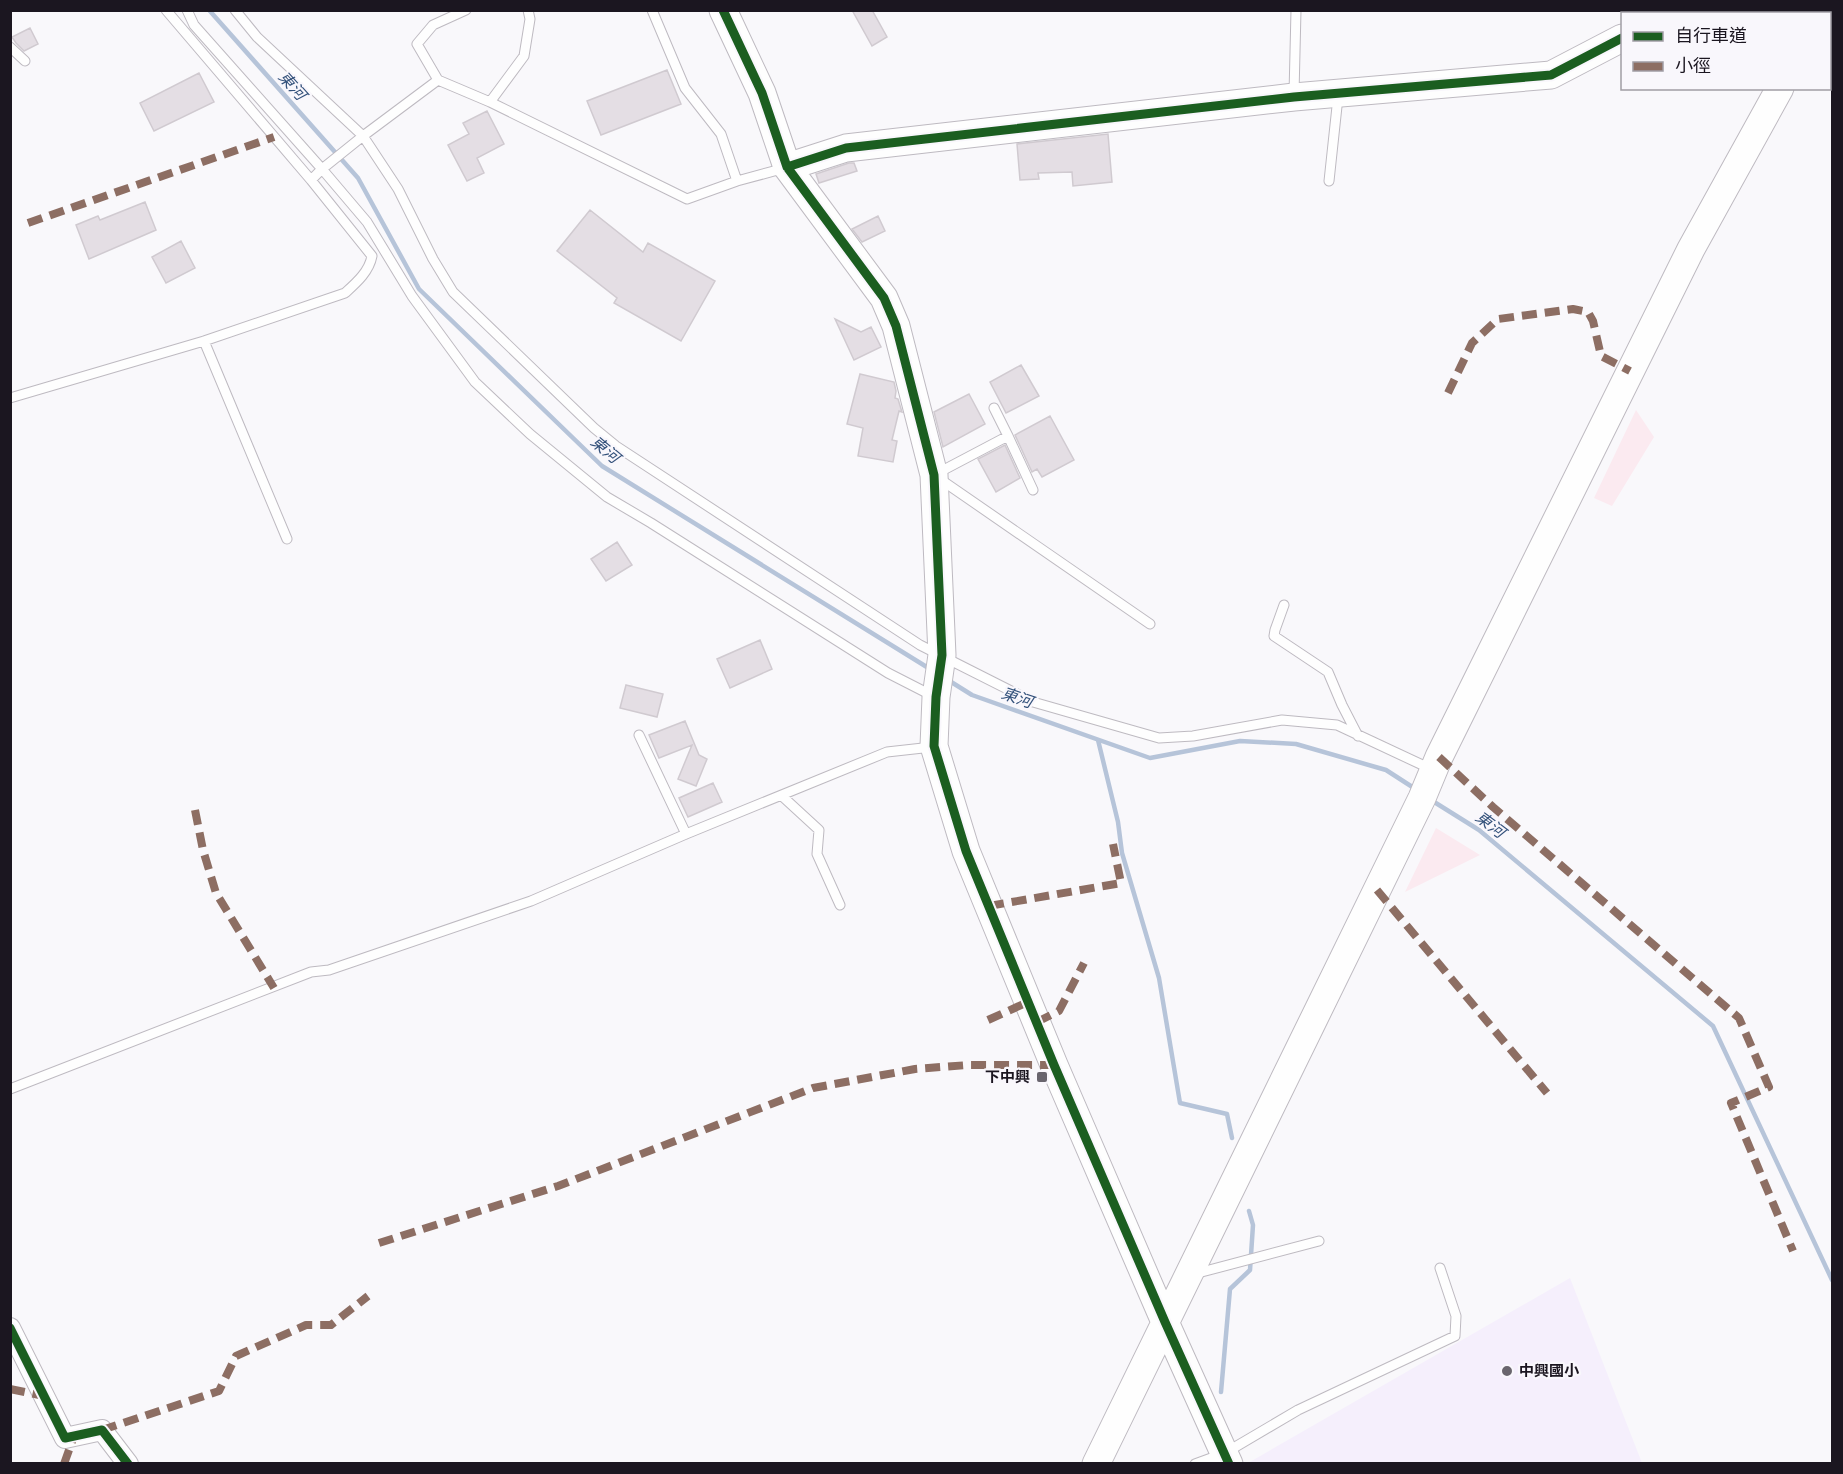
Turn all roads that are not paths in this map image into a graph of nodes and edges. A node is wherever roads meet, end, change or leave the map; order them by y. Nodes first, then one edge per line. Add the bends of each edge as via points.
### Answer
1 (166, 10) edge
2 (188, 10) edge
3 (235, 10) edge
4 (466, 10) edge
5 (528, 10) edge
6 (652, 10) edge
7 (723, 10) edge
8 (1296, 10) edge
9 (1621, 39) edge
10 (10, 47) edge
11 (25, 61) dead end
12 (438, 80) junction
13 (1779, 90) edge
14 (1338, 93) junction
15 (1294, 97) junction
16 (490, 102) junction
17 (359, 139) junction
18 (787, 167) junction
19 (322, 168) junction
20 (311, 180) junction
21 (737, 181) junction
22 (1329, 181) dead end
23 (204, 340) junction
24 (10, 398) edge
25 (994, 408) dead end
26 (1008, 436) junction
27 (934, 475) junction
28 (1033, 490) dead end
29 (287, 539) dead end
30 (1284, 605) dead end
31 (1150, 624) dead end
32 (942, 655) junction
33 (936, 697) junction
34 (639, 735) dead end
35 (1358, 736) junction
36 (934, 746) junction
37 (1433, 770) junction
38 (782, 796) junction
39 (686, 834) junction
40 (840, 905) dead end
41 (10, 1089) edge
42 (1319, 1241) dead end
43 (1440, 1268) dead end
44 (1188, 1275) junction
45 (1165, 1322) junction
46 (10, 1328) edge
47 (1227, 1458) edge
48 (128, 1464) edge
49 (1096, 1464) edge
50 (1195, 1464) edge

1 - 20 lane
2 - 19 lane via 194,25
3 - 17 lane
4 - 12 lane via 433,25 417,44
5 - 16 lane via 524,56
6 - 21 lane via 685,88 721,134
7 - 18 street via 762,93
8 - 15 lane
9 - 14 street via 1551,75
10 - 11 lane
12 - 16 lane
12 - 17 lane
13 - 37 street via 1690,249
14 - 15 street
14 - 22 lane
15 - 18 street via 846,148
16 - 21 lane via 687,200
17 - 19 lane
17 - 32 lane via 398,189 453,292 594,428 920,645
18 - 21 lane
18 - 27 street via 884,298 896,326
19 - 20 lane
19 - 33 lane via 367,222 412,296 475,382 530,434 606,497 888,673
20 - 23 lane via 372,256 363,277 345,294
23 - 24 lane
23 - 29 lane
25 - 26 lane
26 - 27 lane
26 - 28 lane
27 - 31 lane
27 - 32 street
30 - 35 lane via 1274,636 1328,672
32 - 33 street
32 - 35 lane via 1034,702 1160,738 1282,720 1337,725
33 - 36 street
34 - 39 lane
35 - 37 lane
36 - 38 lane via 887,752
36 - 45 street via 966,850
37 - 44 street
38 - 39 lane
38 - 40 lane via 819,830 817,854
39 - 41 lane via 531,901 329,970 311,972
42 - 44 lane
43 - 47 lane via 1456,1316 1455,1336 1298,1410
44 - 45 street
45 - 47 street
45 - 49 street
46 - 48 street via 65,1438 102,1430
47 - 50 lane

